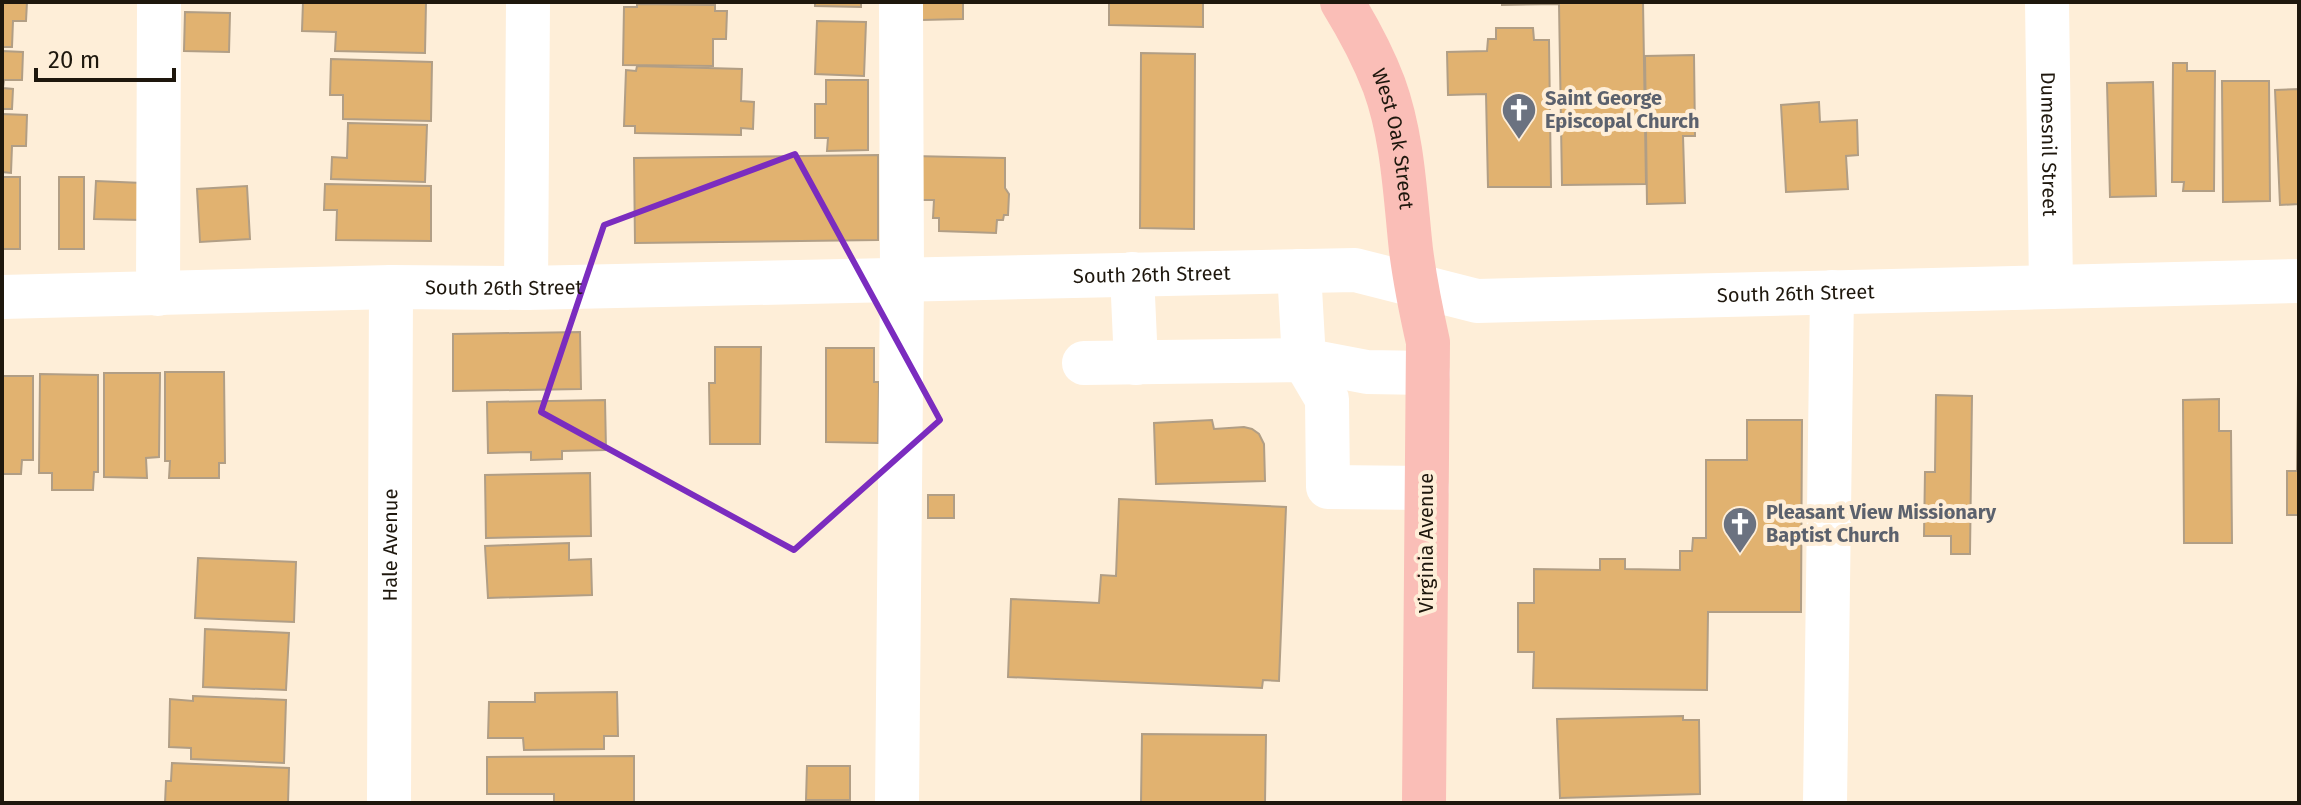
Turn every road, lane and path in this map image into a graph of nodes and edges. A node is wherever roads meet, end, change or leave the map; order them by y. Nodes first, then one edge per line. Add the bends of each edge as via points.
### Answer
1 (159, 2) edge
2 (528, 2) edge
3 (901, 2) edge
4 (1342, 2) edge
5 (2047, 2) edge
6 (1299, 271) junction
7 (1132, 274) junction
8 (902, 280) junction
9 (2299, 281) edge
10 (1416, 285) junction
11 (391, 287) junction
12 (2051, 287) junction
13 (526, 288) junction
14 (1832, 292) junction
15 (158, 294) junction
16 (2, 297) edge
17 (1304, 360) junction
18 (1084, 363) dead end
19 (1136, 363) junction
20 (1428, 373) junction
21 (1427, 488) junction
22 (389, 803) edge
23 (897, 803) edge
24 (1424, 803) edge
25 (1825, 803) edge

1 - 15 street
2 - 13 street
3 - 8 street
4 - 10 main road, West Oak Street via 1384,85 1393,118
5 - 12 street, Dumesnil Street
6 - 7 street, South 26th Street
6 - 10 street, South 26th Street via 1355,270
6 - 17 street
7 - 8 street, South 26th Street
7 - 19 street
8 - 13 street, South 26th Street
8 - 23 street
9 - 12 street, South 26th Street
10 - 14 street, South 26th Street via 1477,301
10 - 20 main road, Virginia Avenue via 1428,342
11 - 13 street, South 26th Street
11 - 15 street, South 26th Street
11 - 22 street, Hale Avenue
12 - 14 street, South 26th Street
14 - 25 street
15 - 16 street, South 26th Street
17 - 19 street
17 - 20 street via 1367,372
17 - 21 street via 1327,399 1328,487
18 - 19 street
20 - 21 main road, Virginia Avenue
21 - 24 main road, Virginia Avenue

